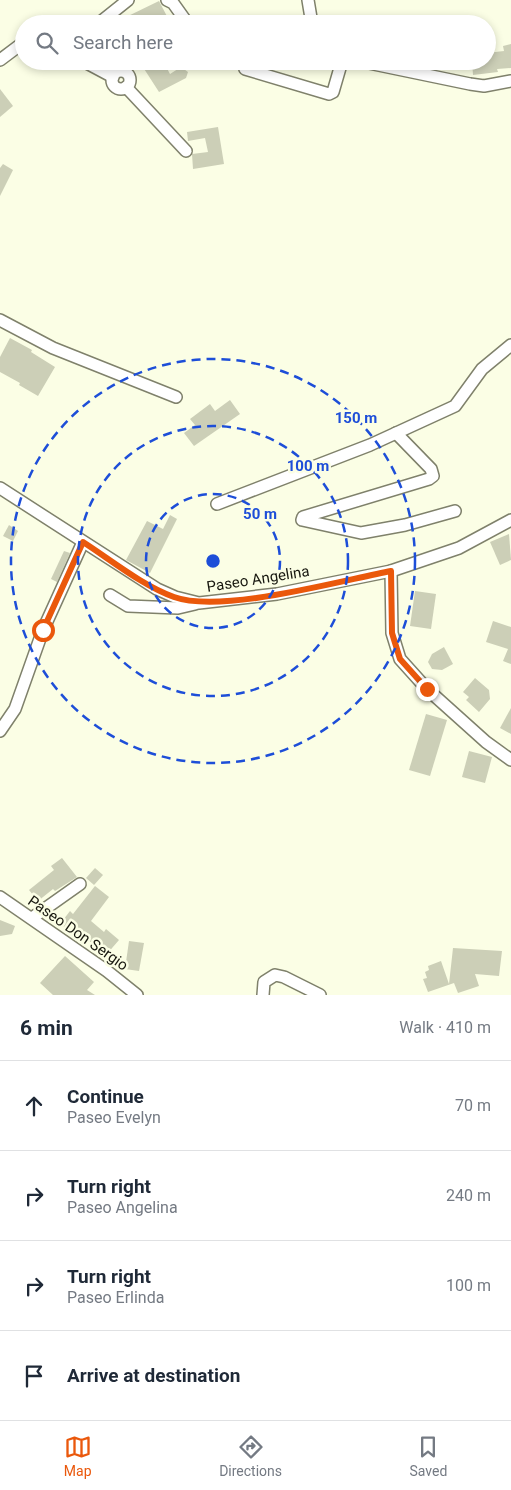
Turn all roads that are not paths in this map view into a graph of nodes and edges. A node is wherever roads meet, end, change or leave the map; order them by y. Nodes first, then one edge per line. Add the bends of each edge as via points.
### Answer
1 (128, 0) edge
2 (167, 0) edge
3 (308, 0) edge
4 (109, 15) edge
5 (182, 15) edge
6 (310, 15) edge
7 (15, 49) edge
8 (0, 60) edge
9 (100, 70) edge
10 (248, 70) edge
11 (339, 70) edge
12 (402, 70) edge
13 (511, 81) edge
14 (186, 151) dead end
15 (0, 320) edge
16 (511, 345) edge
17 (176, 397) dead end
18 (396, 433) junction
19 (0, 488) edge
20 (217, 504) dead end
21 (455, 511) dead end
22 (511, 520) edge
23 (83, 542) junction
24 (391, 571) junction
25 (110, 596) dead end
26 (200, 603) junction
27 (0, 731) edge
28 (511, 760) edge
29 (80, 884) dead end
30 (0, 897) edge
31 (32, 918) junction
32 (137, 995) edge
33 (262, 995) edge
34 (320, 995) edge

1 - 4 street
2 - 5 street
3 - 6 street
7 - 8 street
9 - 14 street via 113,77 121,71 126,72 130,77 126,87
10 - 11 street via 329,94 333,92
12 - 13 street via 484,86
15 - 17 street via 53,348
16 - 18 street via 482,369 455,406
18 - 20 street
18 - 21 street via 432,469 433,476 303,517 302,520 361,533
19 - 23 street, Paseo Angelina
22 - 24 street, Paseo Angelina via 459,548
23 - 26 street, Paseo Angelina via 157,589
23 - 27 street via 43,630 15,709
24 - 26 street, Paseo Angelina via 277,594
24 - 28 street via 392,633 400,659 427,689
25 - 26 street via 128,606 178,608
29 - 31 street
30 - 31 street, Paseo Don Sergio
31 - 32 street, Paseo Don Sergio
33 - 34 street via 264,982 275,975

